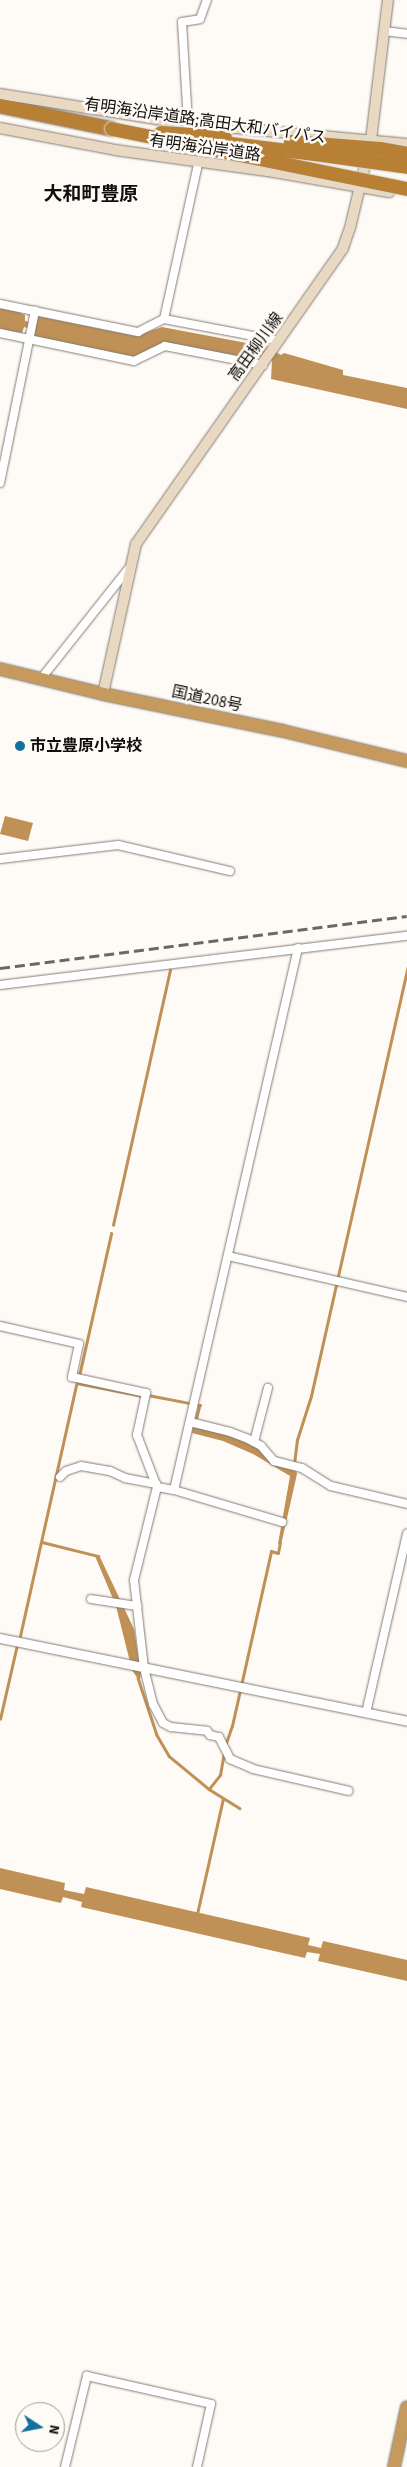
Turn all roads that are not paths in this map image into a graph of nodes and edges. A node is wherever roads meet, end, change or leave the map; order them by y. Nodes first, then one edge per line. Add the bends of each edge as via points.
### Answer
1 (207, 0) edge
2 (388, 0) edge
3 (384, 31) junction
4 (407, 34) edge
5 (0, 94) edge
6 (0, 106) edge
7 (188, 123) junction
8 (0, 128) edge
9 (112, 128) junction
10 (371, 140) junction
11 (407, 144) edge
12 (407, 154) edge
13 (198, 164) junction
14 (407, 167) edge
15 (360, 187) junction
16 (407, 189) edge
17 (407, 195) edge
18 (0, 304) edge
19 (35, 312) junction
20 (164, 319) junction
21 (0, 333) edge
22 (28, 338) junction
23 (270, 353) junction
24 (0, 483) edge
25 (130, 567) junction
26 (0, 669) edge
27 (40, 680) junction
28 (103, 694) junction
29 (407, 761) edge
30 (0, 860) edge
31 (230, 871) dead end
32 (407, 936) edge
33 (298, 948) junction
34 (0, 985) edge
35 (228, 1256) junction
36 (407, 1297) edge
37 (0, 1326) edge
38 (268, 1388) dead end
39 (190, 1422) junction
40 (254, 1442) junction
41 (60, 1478) dead end
42 (156, 1486) junction
43 (174, 1490) junction
44 (407, 1504) edge
45 (282, 1522) dead end
46 (407, 1534) edge
47 (91, 1599) dead end
48 (137, 1606) junction
49 (0, 1638) edge
50 (144, 1668) junction
51 (366, 1713) junction
52 (407, 1721) edge
53 (349, 1791) dead end
54 (407, 2407) edge
55 (404, 2446) edge
56 (65, 2467) edge
57 (197, 2467) edge
58 (394, 2467) edge
59 (400, 2467) edge

1 - 7 street via 200,18 182,22
2 - 3 main road, 高田柳川線
3 - 4 street
3 - 10 main road, 高田柳川線
5 - 7 main road, 有明海沿岸道路
6 - 9 highway, 有明海沿岸道路;高田大和バイパス
7 - 10 main road, 有明海沿岸道路
8 - 13 main road, 有明海沿岸道路
9 - 12 highway, bridge
9 - 14 highway, 有明海沿岸道路;高田大和バイパス, bridge
9 - 16 highway, bridge
10 - 11 main road, 有明海沿岸道路
10 - 15 main road, 高田柳川線
13 - 15 main road, 有明海沿岸道路 via 274,172
13 - 20 street
15 - 17 main road, 有明海沿岸道路
15 - 23 main road, 高田柳川線 via 343,248
18 - 19 street
19 - 20 street via 138,332
19 - 22 street
20 - 23 street
21 - 22 street
22 - 23 street via 134,361 165,346
22 - 24 street
23 - 25 main road, 高田柳川線 via 147,527 136,544
25 - 27 street
25 - 28 main road, 高田柳川線
26 - 27 highway, 国道208号
27 - 28 highway, 国道208号
28 - 29 highway, 国道208号 via 283,731
30 - 31 street via 118,845
32 - 33 street
33 - 34 street
33 - 35 street
35 - 36 street
35 - 39 street
37 - 42 street via 79,1344 72,1377 146,1393 137,1435
38 - 40 street
39 - 40 street
39 - 43 street
40 - 44 street via 274,1461 302,1468 331,1486
41 - 42 street via 66,1471 80,1466 110,1471
42 - 43 street
42 - 48 street via 134,1580
43 - 45 street
46 - 51 street
47 - 48 street
48 - 50 street
49 - 50 street
50 - 51 street
50 - 53 street via 153,1704 163,1723 219,1736 230,1759 253,1769
51 - 52 street
54 - 55 highway
55 - 58 highway
55 - 59 highway
56 - 57 street via 87,2376 211,2404

